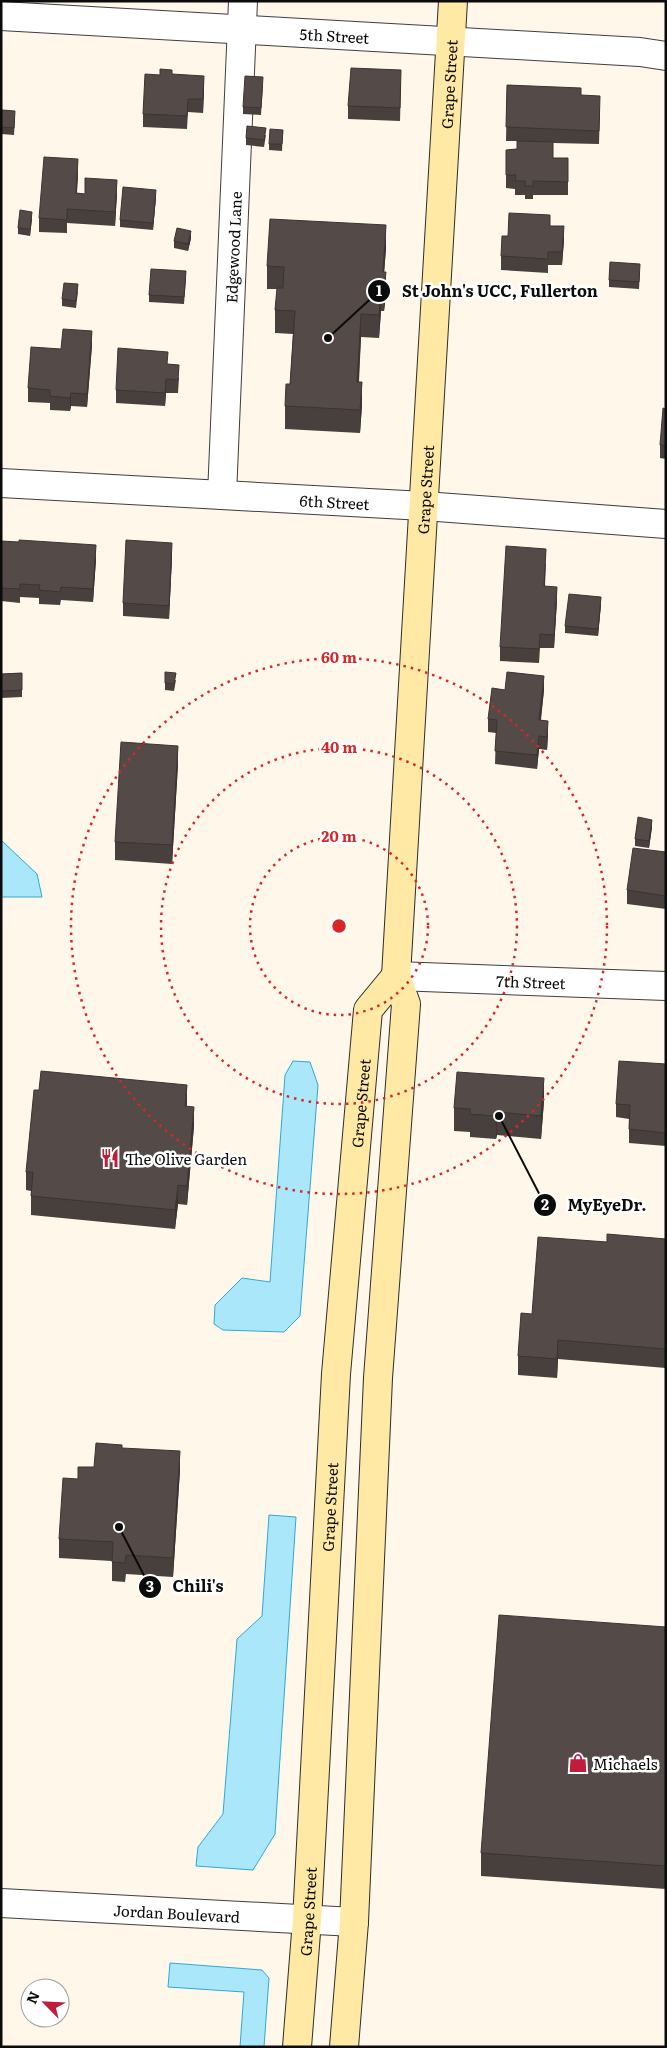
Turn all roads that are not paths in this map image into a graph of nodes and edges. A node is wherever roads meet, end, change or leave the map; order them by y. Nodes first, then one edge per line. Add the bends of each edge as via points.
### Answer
1 (243, 1) edge
2 (453, 1) edge
3 (1, 16) edge
4 (242, 29) junction
5 (451, 42) junction
6 (666, 56) edge
7 (1, 483) edge
8 (222, 495) junction
9 (424, 506) junction
10 (666, 524) edge
11 (396, 976) junction
12 (666, 986) edge
13 (1, 1903) edge
14 (307, 1920) junction
15 (354, 1922) junction
16 (297, 2047) edge
17 (344, 2047) edge

1 - 4 street, Edgewood Lane
2 - 5 main road, Grape Street
3 - 4 street, 5th Street
4 - 5 street, 5th Street
4 - 8 street, Edgewood Lane
5 - 6 street, 5th Street
5 - 9 main road, Grape Street
7 - 8 street, 6th Street
8 - 9 street, 6th Street
9 - 10 street, 6th Street
9 - 11 main road, Grape Street
11 - 12 street, 7th Street
11 - 14 main road, Grape Street via 368,1010 336,1374
11 - 15 main road, Grape Street via 406,1004 378,1378
13 - 14 street, Jordan Boulevard
14 - 15 street, Jordan Boulevard
14 - 16 main road, Grape Street
15 - 17 main road, Grape Street

